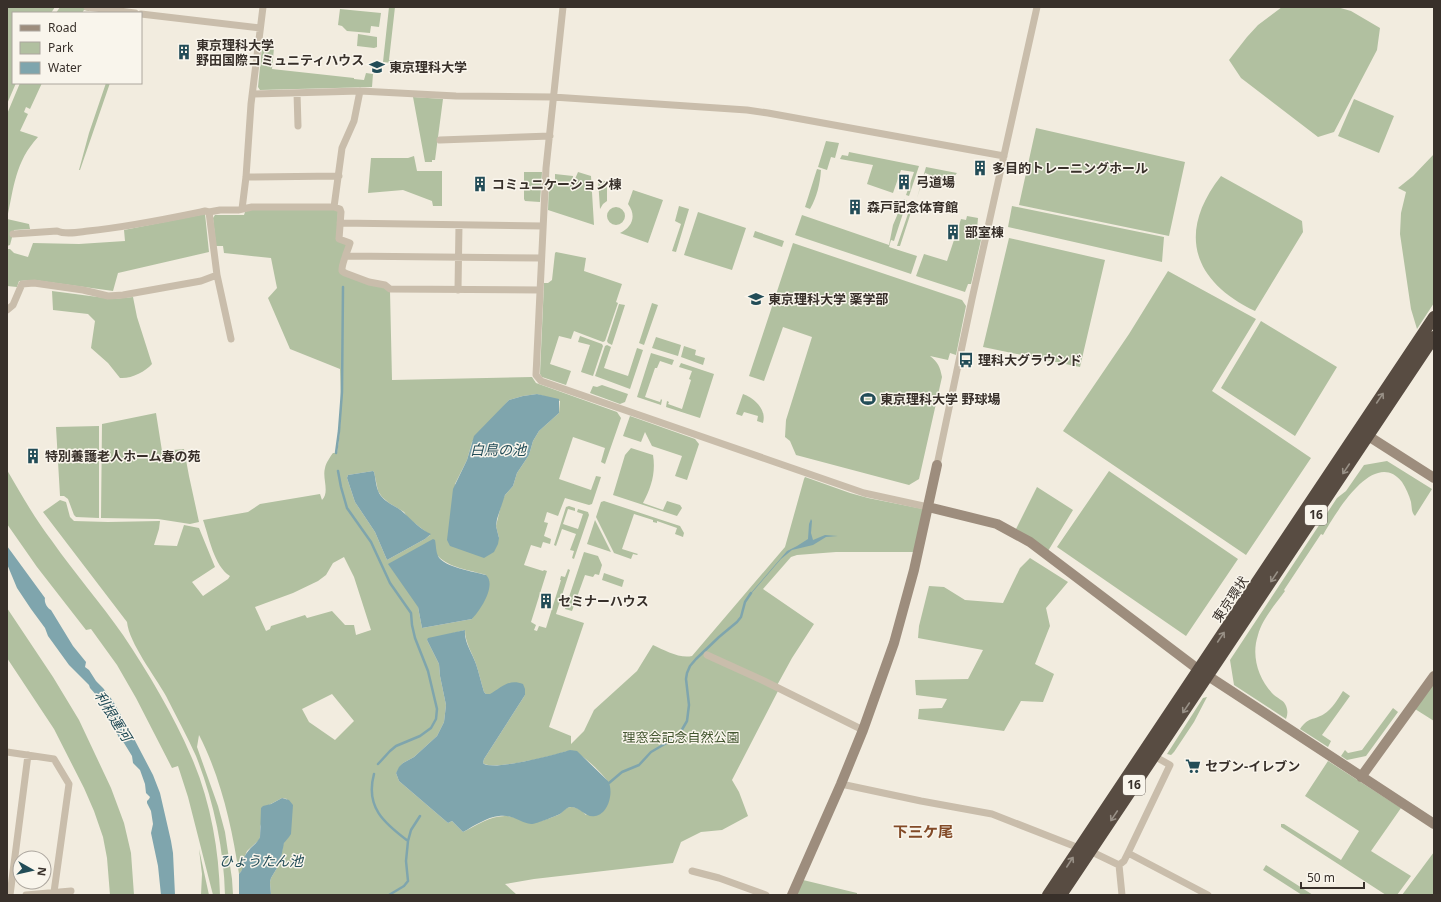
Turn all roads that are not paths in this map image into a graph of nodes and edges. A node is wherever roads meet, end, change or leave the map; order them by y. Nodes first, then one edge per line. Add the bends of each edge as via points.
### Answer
1 (87, 7) edge
2 (263, 7) edge
3 (563, 7) edge
4 (1037, 7) edge
5 (127, 12) edge
6 (142, 14) edge
7 (260, 28) junction
8 (360, 92) junction
9 (297, 93) junction
10 (253, 94) junction
11 (553, 97) junction
12 (298, 126) dead end
13 (550, 136) junction
14 (440, 140) dead end
15 (1004, 156) junction
16 (339, 176) junction
17 (246, 177) junction
18 (334, 207) junction
19 (242, 209) junction
20 (209, 212) junction
21 (340, 224) junction
22 (459, 225) junction
23 (543, 226) junction
24 (13, 234) dead end
25 (347, 256) junction
26 (458, 257) junction
27 (541, 258) junction
28 (217, 275) junction
29 (458, 290) junction
30 (540, 290) junction
31 (7, 310) edge
32 (1434, 317) edge
33 (1434, 337) edge
34 (231, 339) dead end
35 (1363, 433) junction
36 (937, 465) joint
37 (1434, 478) edge
38 (928, 507) junction
39 (707, 655) dead end
40 (1204, 673) junction
41 (1434, 676) edge
42 (863, 730) junction
43 (7, 752) edge
44 (28, 755) junction
45 (1154, 756) junction
46 (1361, 777) junction
47 (841, 784) junction
48 (1434, 824) edge
49 (1084, 850) junction
50 (1128, 853) junction
51 (1119, 865) junction
52 (692, 871) dead end
53 (70, 891) dead end
54 (54, 892) junction
55 (10, 895) edge
56 (26, 895) edge
57 (766, 895) edge
58 (792, 895) edge
59 (1048, 895) edge
60 (1061, 895) edge
61 (1122, 895) edge
62 (1208, 895) edge

1 - 5 street
2 - 7 street
3 - 11 street
4 - 15 street
6 - 7 street
7 - 10 street
8 - 9 street
8 - 11 street
8 - 16 street via 354,121 342,148
9 - 10 street
9 - 12 street
10 - 17 street
11 - 13 street
11 - 15 street via 768,113
13 - 14 street
13 - 23 street
15 - 36 street
16 - 17 street
16 - 18 street
17 - 19 street
18 - 19 street
18 - 21 street via 340,209
19 - 20 street
20 - 24 street via 105,230
20 - 28 street
21 - 22 street
21 - 25 street via 339,239 350,243
22 - 23 street
22 - 26 street
23 - 27 street
25 - 26 street
25 - 29 street via 342,267 345,273 385,285 390,289
26 - 27 street
26 - 29 street
27 - 30 street
28 - 31 street via 201,281 108,296 34,283 22,284 13,304
28 - 34 street
29 - 30 street
30 - 38 street via 536,375 541,381 864,493
35 -> 32 highway, 東京環状 / 16
33 - 35 highway, 東京環状 / 16
35 - 37 street
35 - 40 highway, 東京環状 / 16
36 - 38 street
38 - 40 street via 997,524 1030,542
38 - 42 street via 894,643
39 - 42 street
40 -> 45 highway, 東京環状 / 16
40 - 46 street
40 - 49 highway, 東京環状 / 16
41 - 46 street
42 - 47 street
43 - 44 street
44 - 54 street via 54,759 69,784
44 - 55 street
45 -> 49 highway, 東京環状 / 16
45 - 50 street via 1170,765
46 - 48 street
47 - 49 street via 921,802 992,814
47 - 58 street
49 - 51 street
59 -> 49 highway, 東京環状 / 16
49 - 60 highway, 東京環状 / 16
50 - 51 street
50 - 62 street
51 - 61 street
52 - 57 street
53 - 54 street
54 - 56 street

